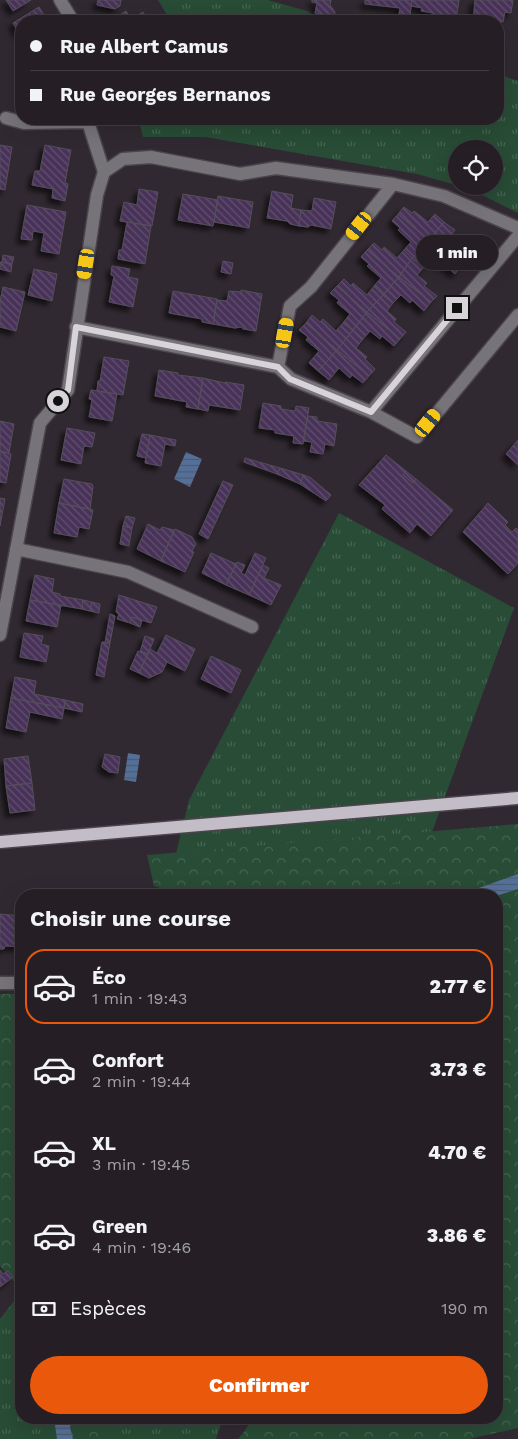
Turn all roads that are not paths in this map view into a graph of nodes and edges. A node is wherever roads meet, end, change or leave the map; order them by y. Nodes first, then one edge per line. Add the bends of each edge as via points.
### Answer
1 (60, 0) edge
2 (69, 15) edge
3 (6, 118) dead end
4 (15, 120) edge
5 (90, 125) edge
6 (104, 172) junction
7 (393, 184) junction
8 (518, 228) edge
9 (518, 236) edge
10 (518, 315) edge
11 (76, 327) junction
12 (278, 367) junction
13 (371, 412) junction
14 (16, 550) junction
15 (252, 627) dead end
16 (0, 635) edge
17 (518, 798) edge
18 (0, 842) edge
19 (0, 983) edge
20 (15, 983) edge

1 - 2 street
3 - 4 street
5 - 6 street
6 - 7 street via 123,159 151,157 240,174 276,168
6 - 11 street via 98,189
7 - 8 street via 444,196
7 - 12 street via 310,287 290,306
9 - 13 street
10 - 13 street via 417,437
11 - 12 street
11 - 14 street via 68,390 40,423
12 - 13 street via 290,379
14 - 15 street via 128,572
14 - 16 street
17 - 18 main road
19 - 20 street

